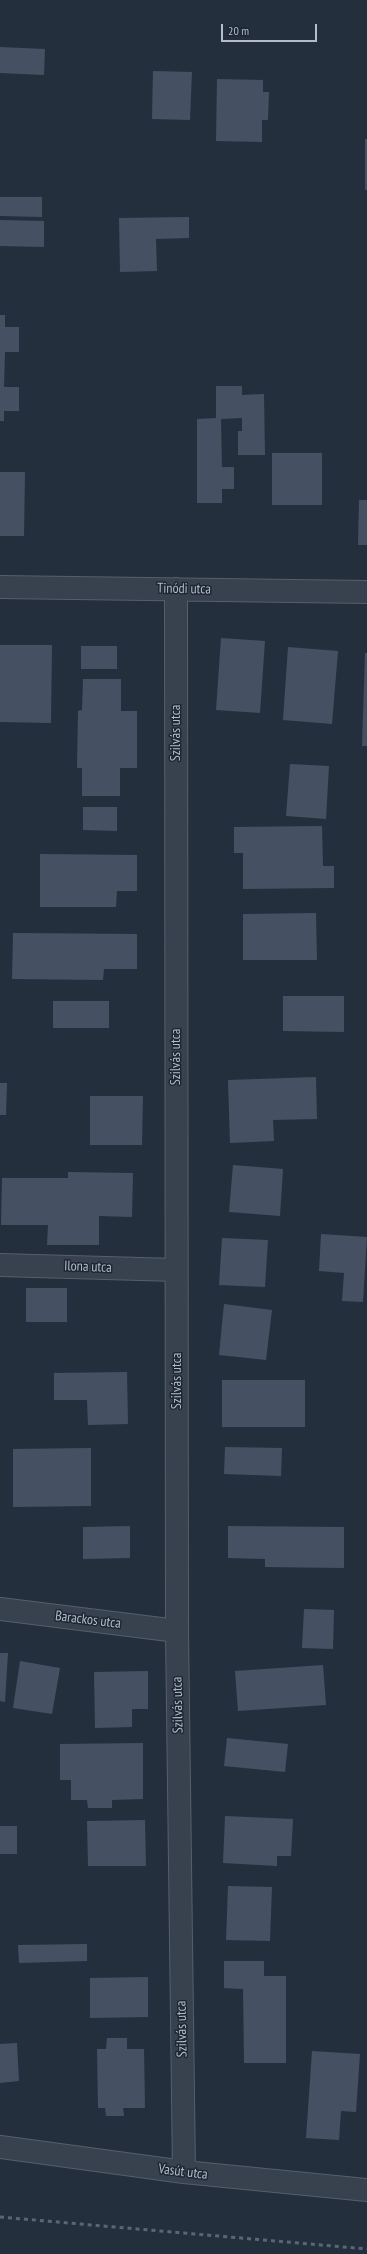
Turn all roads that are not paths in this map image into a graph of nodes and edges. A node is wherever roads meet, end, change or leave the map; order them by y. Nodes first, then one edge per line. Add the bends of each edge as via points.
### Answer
1 (0, 587) edge
2 (176, 589) junction
3 (367, 592) edge
4 (0, 1265) edge
5 (176, 1270) junction
6 (0, 1608) edge
7 (177, 1632) junction
8 (0, 2147) edge
9 (184, 2172) junction
10 (367, 2190) edge

1 - 2 street, Tinódi utca
2 - 3 street, Tinódi utca
2 - 5 street, Szilvás utca
4 - 5 street, Ilona utca
5 - 7 street, Szilvás utca
6 - 7 street, Barackos utca
7 - 9 street, Szilvás utca
8 - 9 street, Vasút utca
9 - 10 street, Vasút utca

